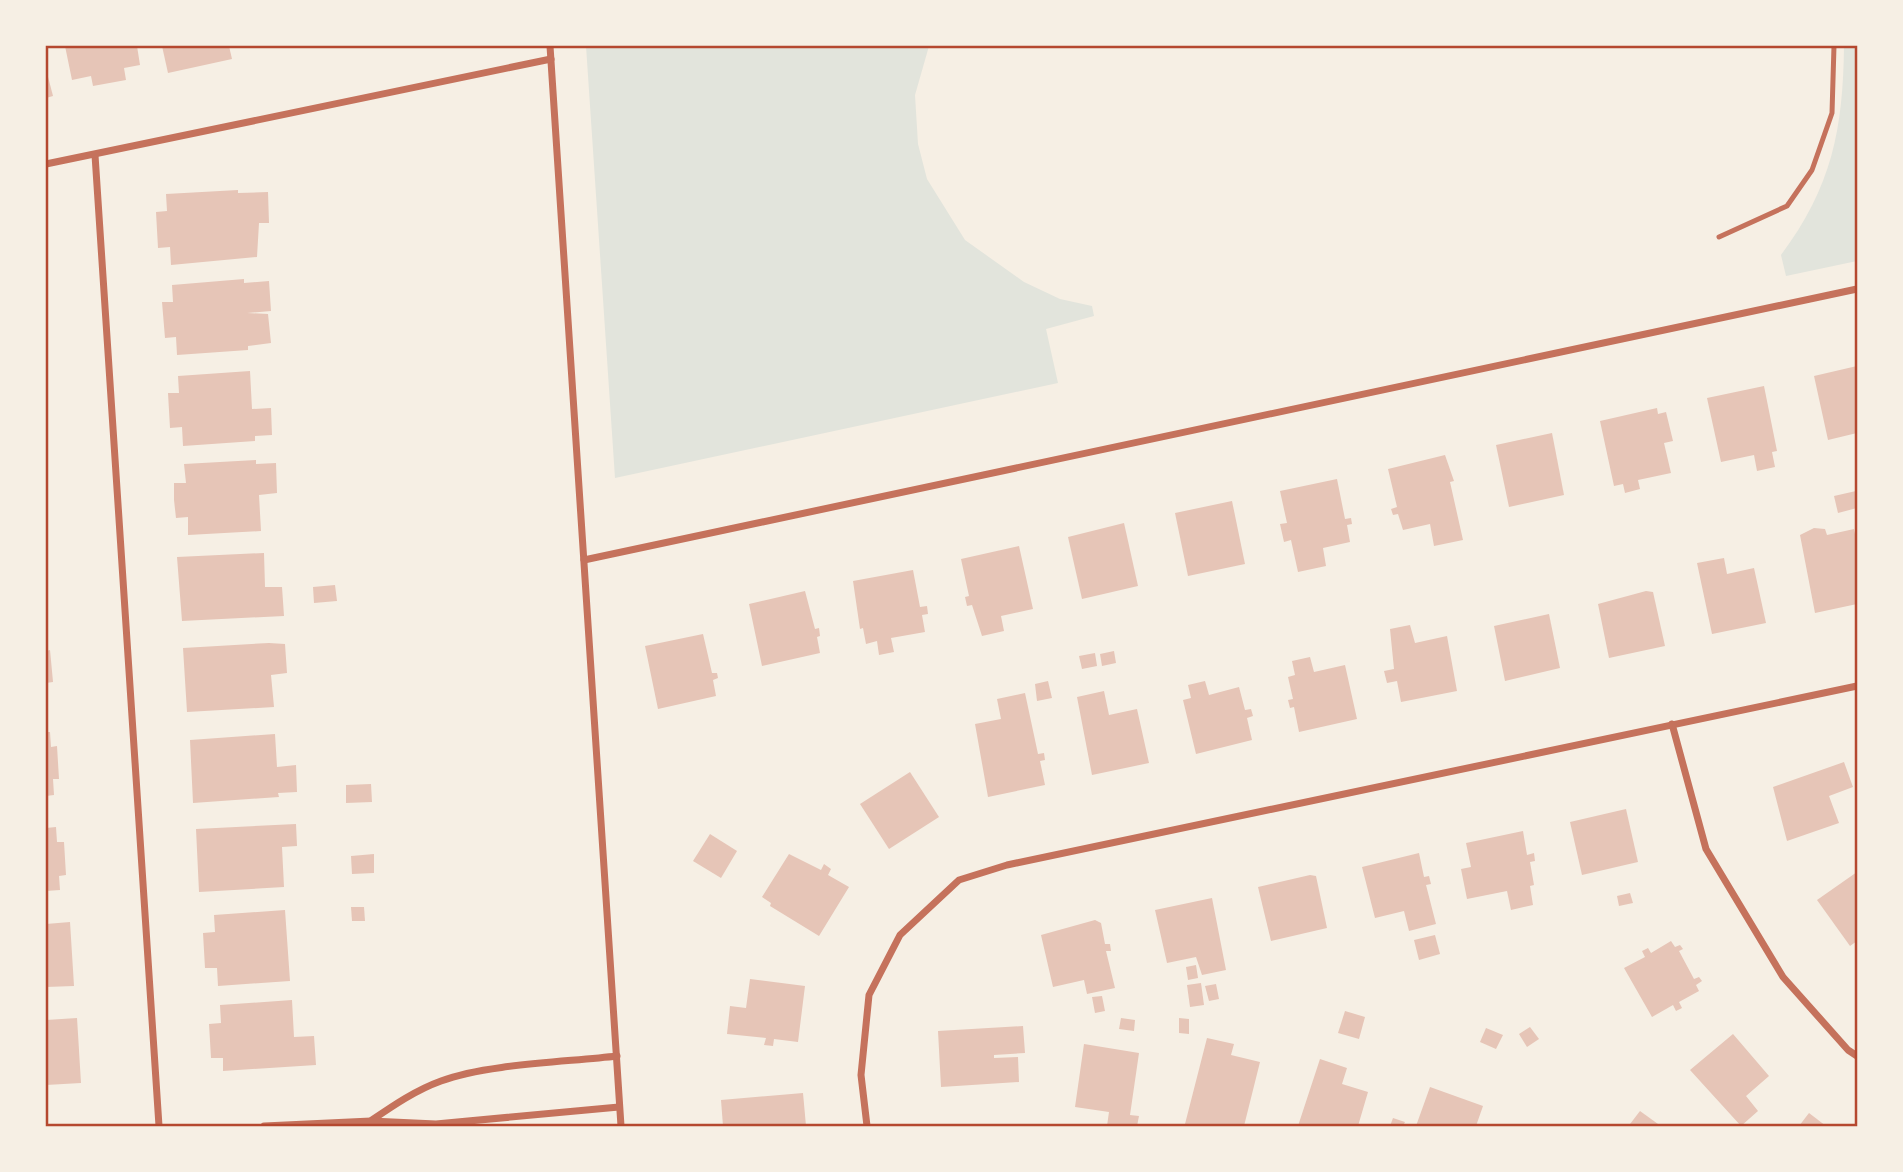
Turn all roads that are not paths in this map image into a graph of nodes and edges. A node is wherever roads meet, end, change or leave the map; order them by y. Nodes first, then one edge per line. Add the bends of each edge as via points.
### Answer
1 (551, 46) edge
2 (1834, 46) edge
3 (551, 59) junction
4 (95, 155) junction
5 (46, 164) edge
6 (1719, 237) dead end
7 (1857, 289) edge
8 (584, 560) junction
9 (1857, 687) edge
10 (1672, 724) junction
11 (617, 1056) junction
12 (1857, 1056) edge
13 (619, 1107) junction
14 (371, 1121) junction
15 (159, 1126) edge
16 (264, 1126) edge
17 (621, 1126) edge
18 (867, 1126) edge

1 - 3 street
2 - 6 lane via 1832,113 1812,170 1787,206
3 - 4 street
3 - 8 street
4 - 5 street
4 - 15 street
7 - 8 street
8 - 11 street
9 - 10 street
10 - 12 street via 1706,849 1783,977
10 - 18 street via 959,880 900,935 869,995 861,1075
11 - 13 street
11 - 14 street via 443,1080 404,1098
13 - 14 street via 436,1124
13 - 17 street
14 - 16 street

